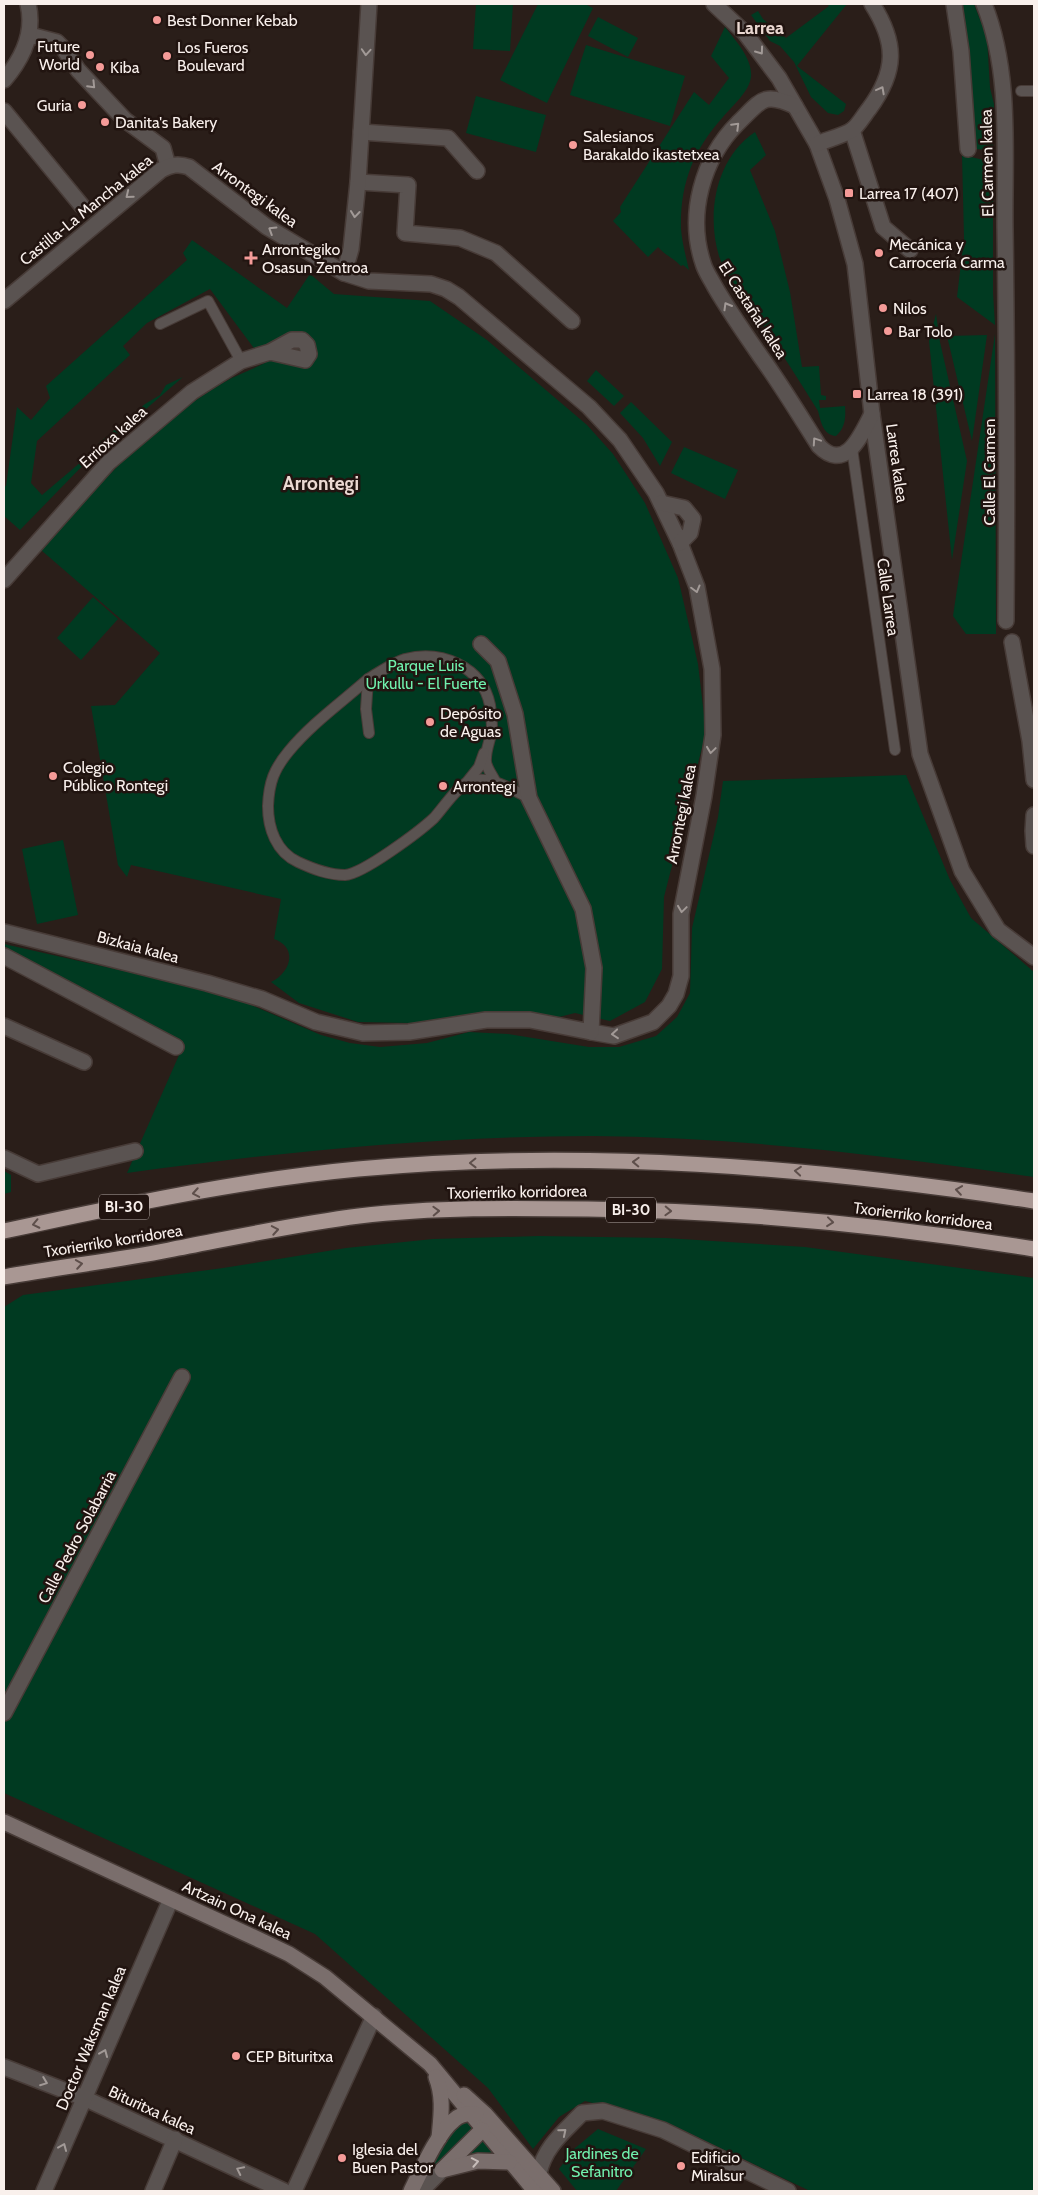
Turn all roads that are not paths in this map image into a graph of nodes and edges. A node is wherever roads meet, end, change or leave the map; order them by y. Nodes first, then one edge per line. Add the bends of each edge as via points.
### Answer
1 (28, 4) edge
2 (369, 4) edge
3 (714, 4) edge
4 (872, 4) edge
5 (954, 4) edge
6 (984, 4) edge
7 (30, 35) junction
8 (4, 80) edge
9 (1021, 91) dead end
10 (1034, 91) edge
11 (796, 106) junction
12 (4, 111) edge
13 (852, 130) junction
14 (360, 132) junction
15 (816, 144) junction
16 (968, 149) dead end
17 (168, 166) junction
18 (477, 172) dead end
19 (358, 182) junction
20 (82, 206) dead end
21 (910, 250) dead end
22 (344, 273) junction
23 (4, 301) edge
24 (572, 321) dead end
25 (160, 324) dead end
26 (1007, 324) joint
27 (270, 352) dead end
28 (241, 361) junction
29 (872, 414) junction
30 (852, 448) junction
31 (661, 503) junction
32 (680, 543) junction
33 (4, 580) edge
34 (1006, 621) dead end
35 (1012, 642) dead end
36 (481, 644) dead end
37 (368, 679) junction
38 (369, 733) dead end
39 (486, 746) junction
40 (895, 750) dead end
41 (1034, 780) edge
42 (468, 782) junction
43 (496, 783) junction
44 (529, 798) junction
45 (1034, 814) edge
46 (1034, 846) edge
47 (4, 932) edge
48 (1014, 941) junction
49 (1034, 943) edge
50 (4, 956) edge
51 (1034, 957) edge
52 (262, 999) joint
53 (4, 1026) edge
54 (591, 1032) junction
55 (176, 1047) dead end
56 (84, 1062) dead end
57 (135, 1152) dead end
58 (4, 1158) edge
59 (1034, 1201) edge
60 (4, 1231) edge
61 (1034, 1249) edge
62 (7, 1276) edge
63 (182, 1377) dead end
64 (4, 1713) edge
65 (4, 1822) edge
66 (170, 1899) junction
67 (374, 2016) junction
68 (4, 2066) edge
69 (433, 2068) junction
70 (84, 2098) junction
71 (468, 2113) junction
72 (485, 2114) junction
73 (482, 2130) junction
74 (175, 2139) junction
75 (439, 2139) junction
76 (509, 2162) junction
77 (442, 2170) junction
78 (539, 2173) junction
79 (44, 2191) edge
80 (153, 2191) edge
81 (284, 2191) edge
82 (294, 2191) edge
83 (410, 2191) edge
84 (421, 2191) edge
85 (535, 2191) edge
86 (553, 2191) edge
87 (788, 2191) edge

1 - 7 street
2 -> 14 street
3 -> 11 street, Larrea kalea via 760,50
13 -> 4 street via 879,95 888,77 892,48 883,22
5 - 16 street
6 - 26 street, El Carmen kalea via 993,27 1003,87
7 - 8 street
7 -> 17 street via 57,42 78,70 125,120 163,148
9 - 10 lane
11 - 15 street, Larrea kalea
30 -> 11 street, El Castañal kalea via 838,456 826,454 819,446 786,391 731,314 703,265 696,231 697,199 709,165 729,132 761,100 779,98
12 - 20 street
13 - 15 street
13 - 21 street via 883,227
14 - 18 street via 448,138
14 - 19 street
15 - 29 street, Larrea kalea via 837,199 855,264
22 -> 17 street, Arrontegi kalea via 267,227 189,167
17 -> 23 street, Castilla-La Mancha kalea
19 -> 22 street via 351,249
19 - 24 street via 408,186 405,233 460,238 496,254
22 - 31 street, Arrontegi kalea via 369,281 431,284 446,288 459,297 589,407 620,440
25 - 28 lane via 208,301
26 - 34 street, Calle El Carmen
27 - 28 street, Errioxa kalea
28 - 33 street, Errioxa kalea via 192,392 108,463
29 - 30 street
29 - 48 street, Larrea kalea via 920,754 962,871 998,930
30 - 40 lane, Calle Larrea
31 - 32 street, Arrontegi kalea
31 - 32 street via 684,508 693,519 690,533
32 -> 54 street, Arrontegi kalea via 696,587 712,669 713,735 681,914 681,976 669,1006 653,1022 614,1036
35 - 41 street
36 - 44 street via 498,661 515,714
37 - 38 lane via 366,709
37 - 39 lane via 392,664 424,656 467,668 481,683 490,704 492,728
37 - 42 lane via 292,747 275,768 268,792 268,820 276,843 293,860 315,870 348,875 385,856 411,836
39 - 42 lane
39 - 43 lane via 486,763
42 - 43 lane
43 - 44 lane
44 - 54 street via 583,909 594,968
45 - 46 street
47 - 52 street, Bizkaia kalea
48 - 49 street
48 - 51 street, Larrea kalea
50 - 55 street
52 - 54 street, Arrontegi kalea via 316,1022 363,1033 409,1032 486,1020 530,1020
53 - 56 street
57 - 58 street via 38,1174
59 -> 60 highway, Txorierriko korridorea / BI-30 via 877,1179 711,1164 550,1161 418,1164 244,1184
62 -> 61 highway, Txorierriko korridorea / BI-30 via 359,1216 485,1209 748,1214 880,1227
63 - 64 street, Calle Pedro Solabarria
65 - 66 main road, Artzain Ona kalea
66 - 67 main road, Artzain Ona kalea via 289,1954 325,1977
70 -> 66 street, Doctor Waksman kalea
67 - 69 main road, Artzain Ona kalea
67 - 82 street
68 -> 70 street, Bituritxa kalea
69 - 71 main road, Artzain Ona kalea
69 - 72 main road, Artzain Ona kalea
69 - 75 main road via 441,2089
70 - 74 street, Bituritxa kalea
79 -> 70 street, Doctor Waksman kalea
71 - 72 main road
71 - 73 main road, Artzain Ona kalea
71 - 75 main road via 453,2120
72 - 73 main road
72 - 78 main road, Artzain Ona kalea
73 - 76 main road, Artzain Ona kalea
73 - 77 main road
74 - 80 street
81 -> 74 street, Bituritxa kalea
75 - 83 main road
77 -> 76 main road via 478,2161
76 - 85 main road, Artzain Ona kalea
77 - 84 street
78 - 86 main road, Artzain Ona kalea
78 -> 87 street via 546,2151 556,2138 582,2113 602,2111 663,2130

